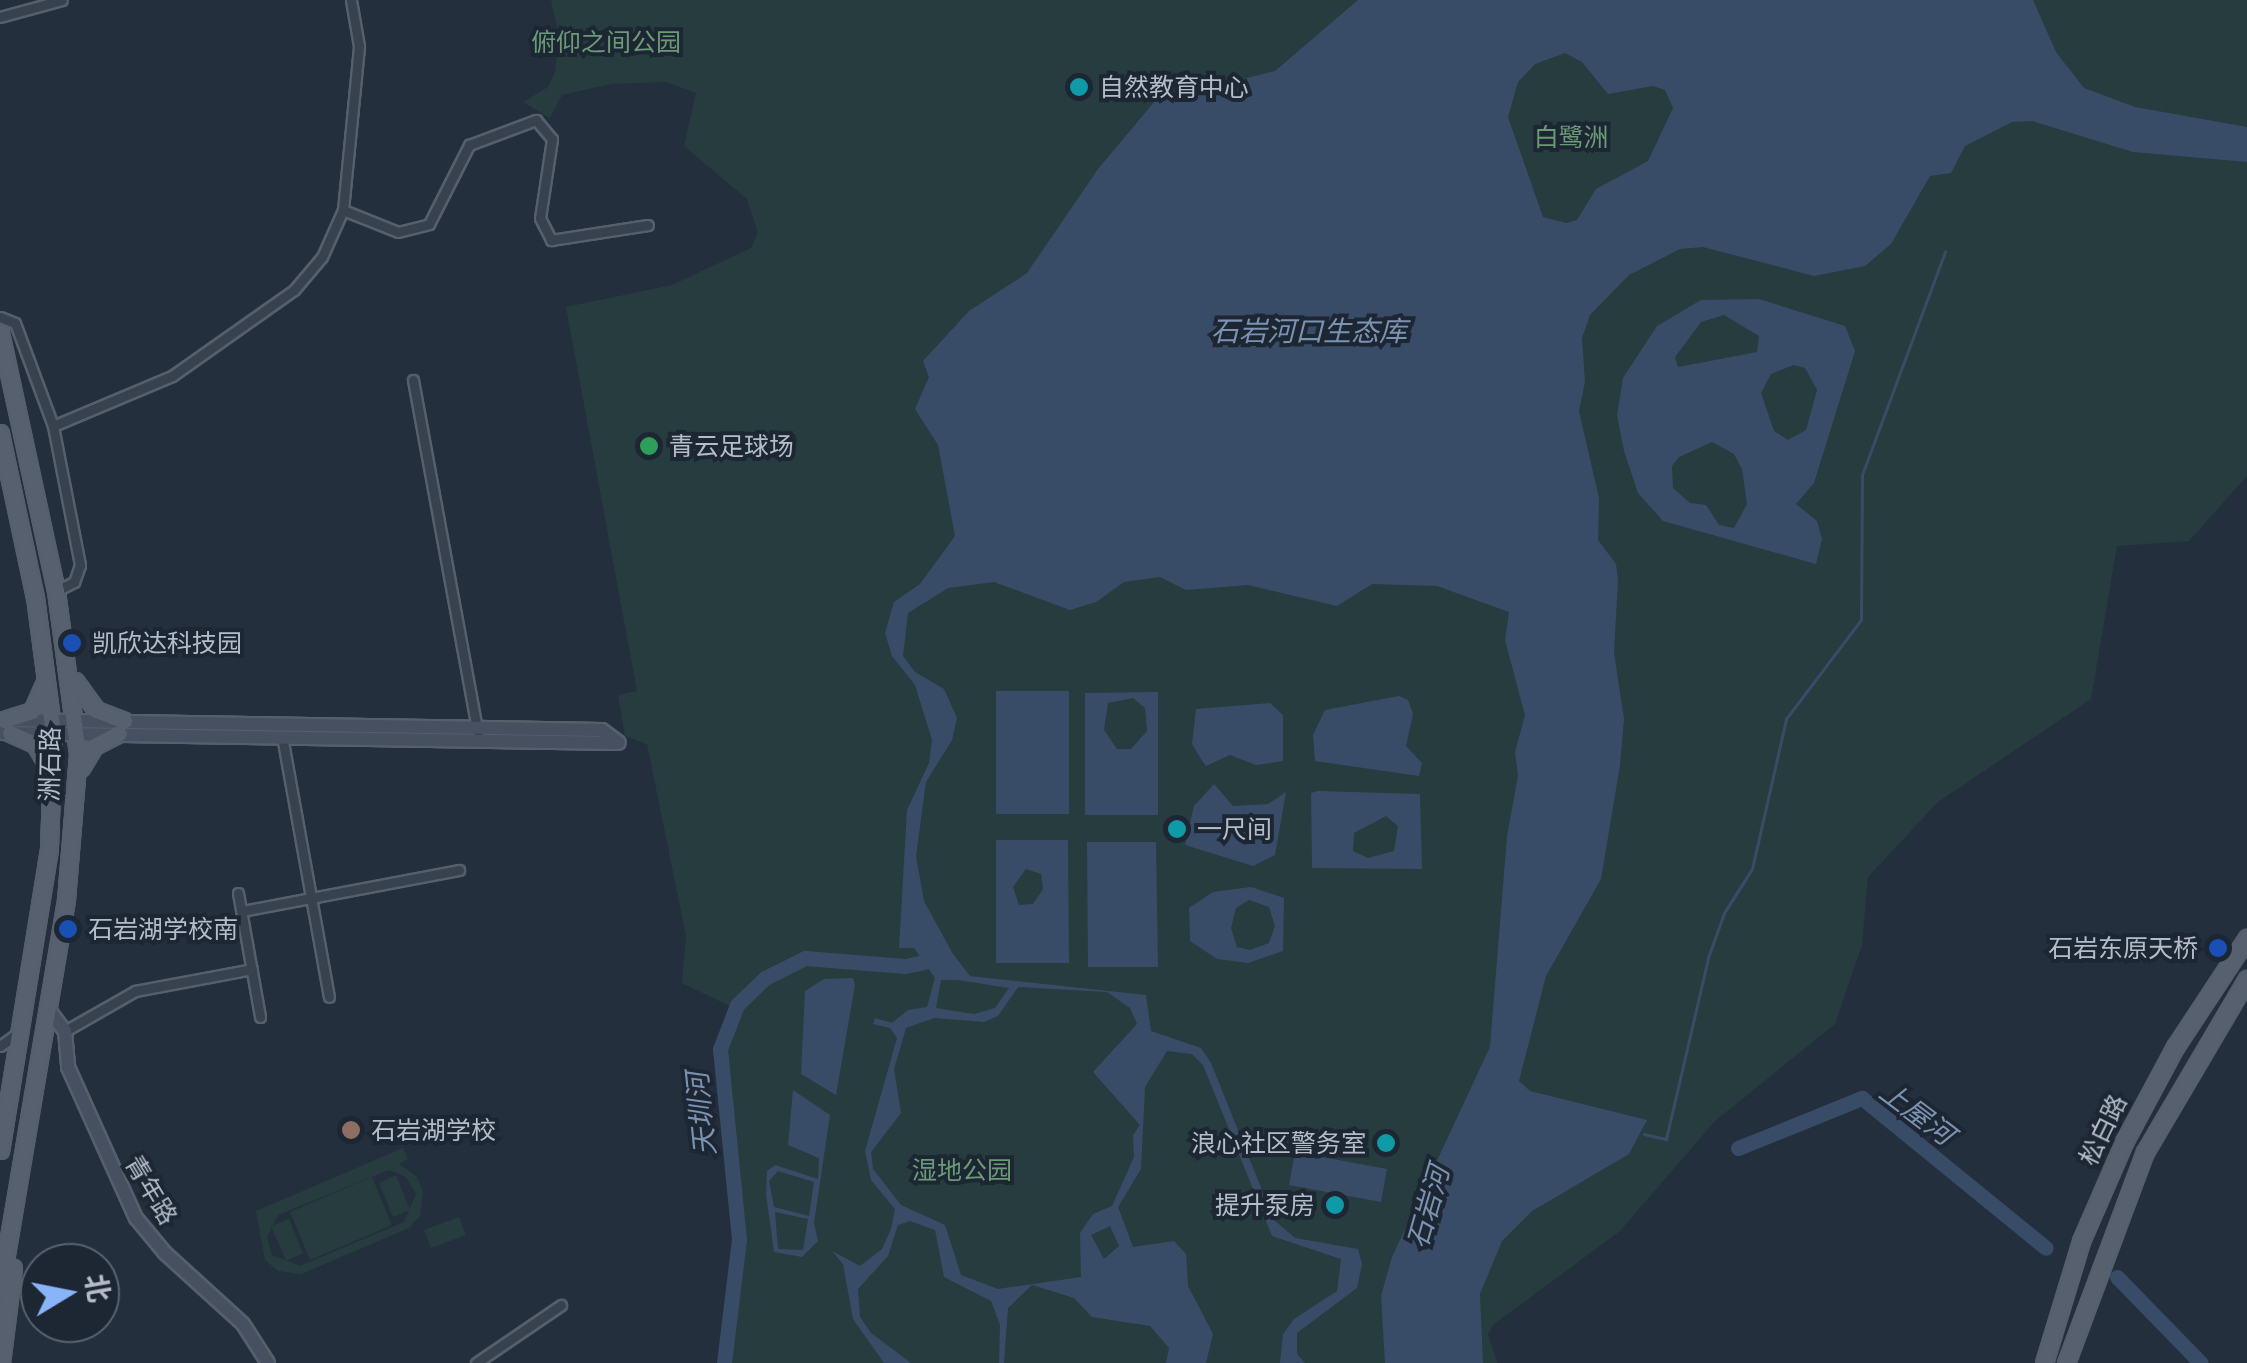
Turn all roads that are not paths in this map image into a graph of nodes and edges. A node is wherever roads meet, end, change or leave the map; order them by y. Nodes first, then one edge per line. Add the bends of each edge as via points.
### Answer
1 (62, 0) edge
2 (351, 0) edge
3 (0, 17) edge
4 (343, 210) junction
5 (648, 225) dead end
6 (0, 317) edge
7 (0, 332) edge
8 (413, 380) dead end
9 (52, 426) junction
10 (0, 433) edge
11 (56, 590) junction
12 (47, 673) junction
13 (72, 673) junction
14 (3, 726) edge
15 (78, 726) junction
16 (52, 727) junction
17 (122, 727) junction
18 (283, 730) junction
19 (478, 734) junction
20 (77, 776) junction
21 (51, 786) junction
22 (459, 870) dead end
23 (238, 893) dead end
24 (310, 898) junction
25 (242, 911) junction
26 (2247, 938) edge
27 (252, 969) junction
28 (2247, 980) edge
29 (329, 996) dead end
30 (49, 1010) junction
31 (260, 1018) dead end
32 (66, 1031) junction
33 (21, 1032) junction
34 (0, 1046) edge
35 (64, 1048) junction
36 (41, 1058) junction
37 (0, 1150) edge
38 (16, 1201) junction
39 (0, 1289) edge
40 (561, 1304) dead end
41 (1, 1363) edge
42 (268, 1363) edge
43 (476, 1363) edge
44 (2044, 1363) edge
45 (2066, 1363) edge

1 - 3 street
2 - 4 street via 359,46
4 - 5 street via 398,232 429,224 469,145 536,120 552,139 540,196 542,232 560,242
4 - 9 street via 322,257 294,290 172,376
6 - 9 street via 15,324
7 - 11 main road, 洲石路
8 - 19 street
9 - 11 street via 80,565 74,582
10 - 12 main road, 洲石路
11 - 13 main road, 洲石路
12 - 14 main road via 32,710
12 - 16 main road, 洲石路
13 - 15 main road, 洲石路
13 - 17 main road via 88,703
14 - 16 street
14 - 21 main road via 42,750
15 - 16 street
15 - 17 street
15 - 20 main road, 洲石路
16 - 21 main road, 洲石路
17 - 18 street
17 - 20 main road via 94,746
18 - 19 street
18 - 24 street
19 - 19 street via 618,743 602,730
20 - 30 main road, 洲石路
21 - 33 main road, 洲石路 via 49,850
22 - 24 street
23 - 25 street
24 - 25 street
24 - 29 street
25 - 27 street
26 - 44 main road, 松白路 via 2174,1047 2124,1142 2081,1241
27 - 31 street
27 - 32 street via 136,990
28 - 45 main road, 松白路 via 2145,1152
30 - 32 street
30 - 36 main road, 洲石路
32 - 35 street, 青年路
33 - 34 street
33 - 37 main road, 洲石路
35 - 36 street
35 - 42 street, 青年路 via 136,1218 164,1254 242,1324
36 - 38 main road, 洲石路
38 - 39 main road, 洲石路
38 - 41 main road, 洲石路
40 - 43 street

